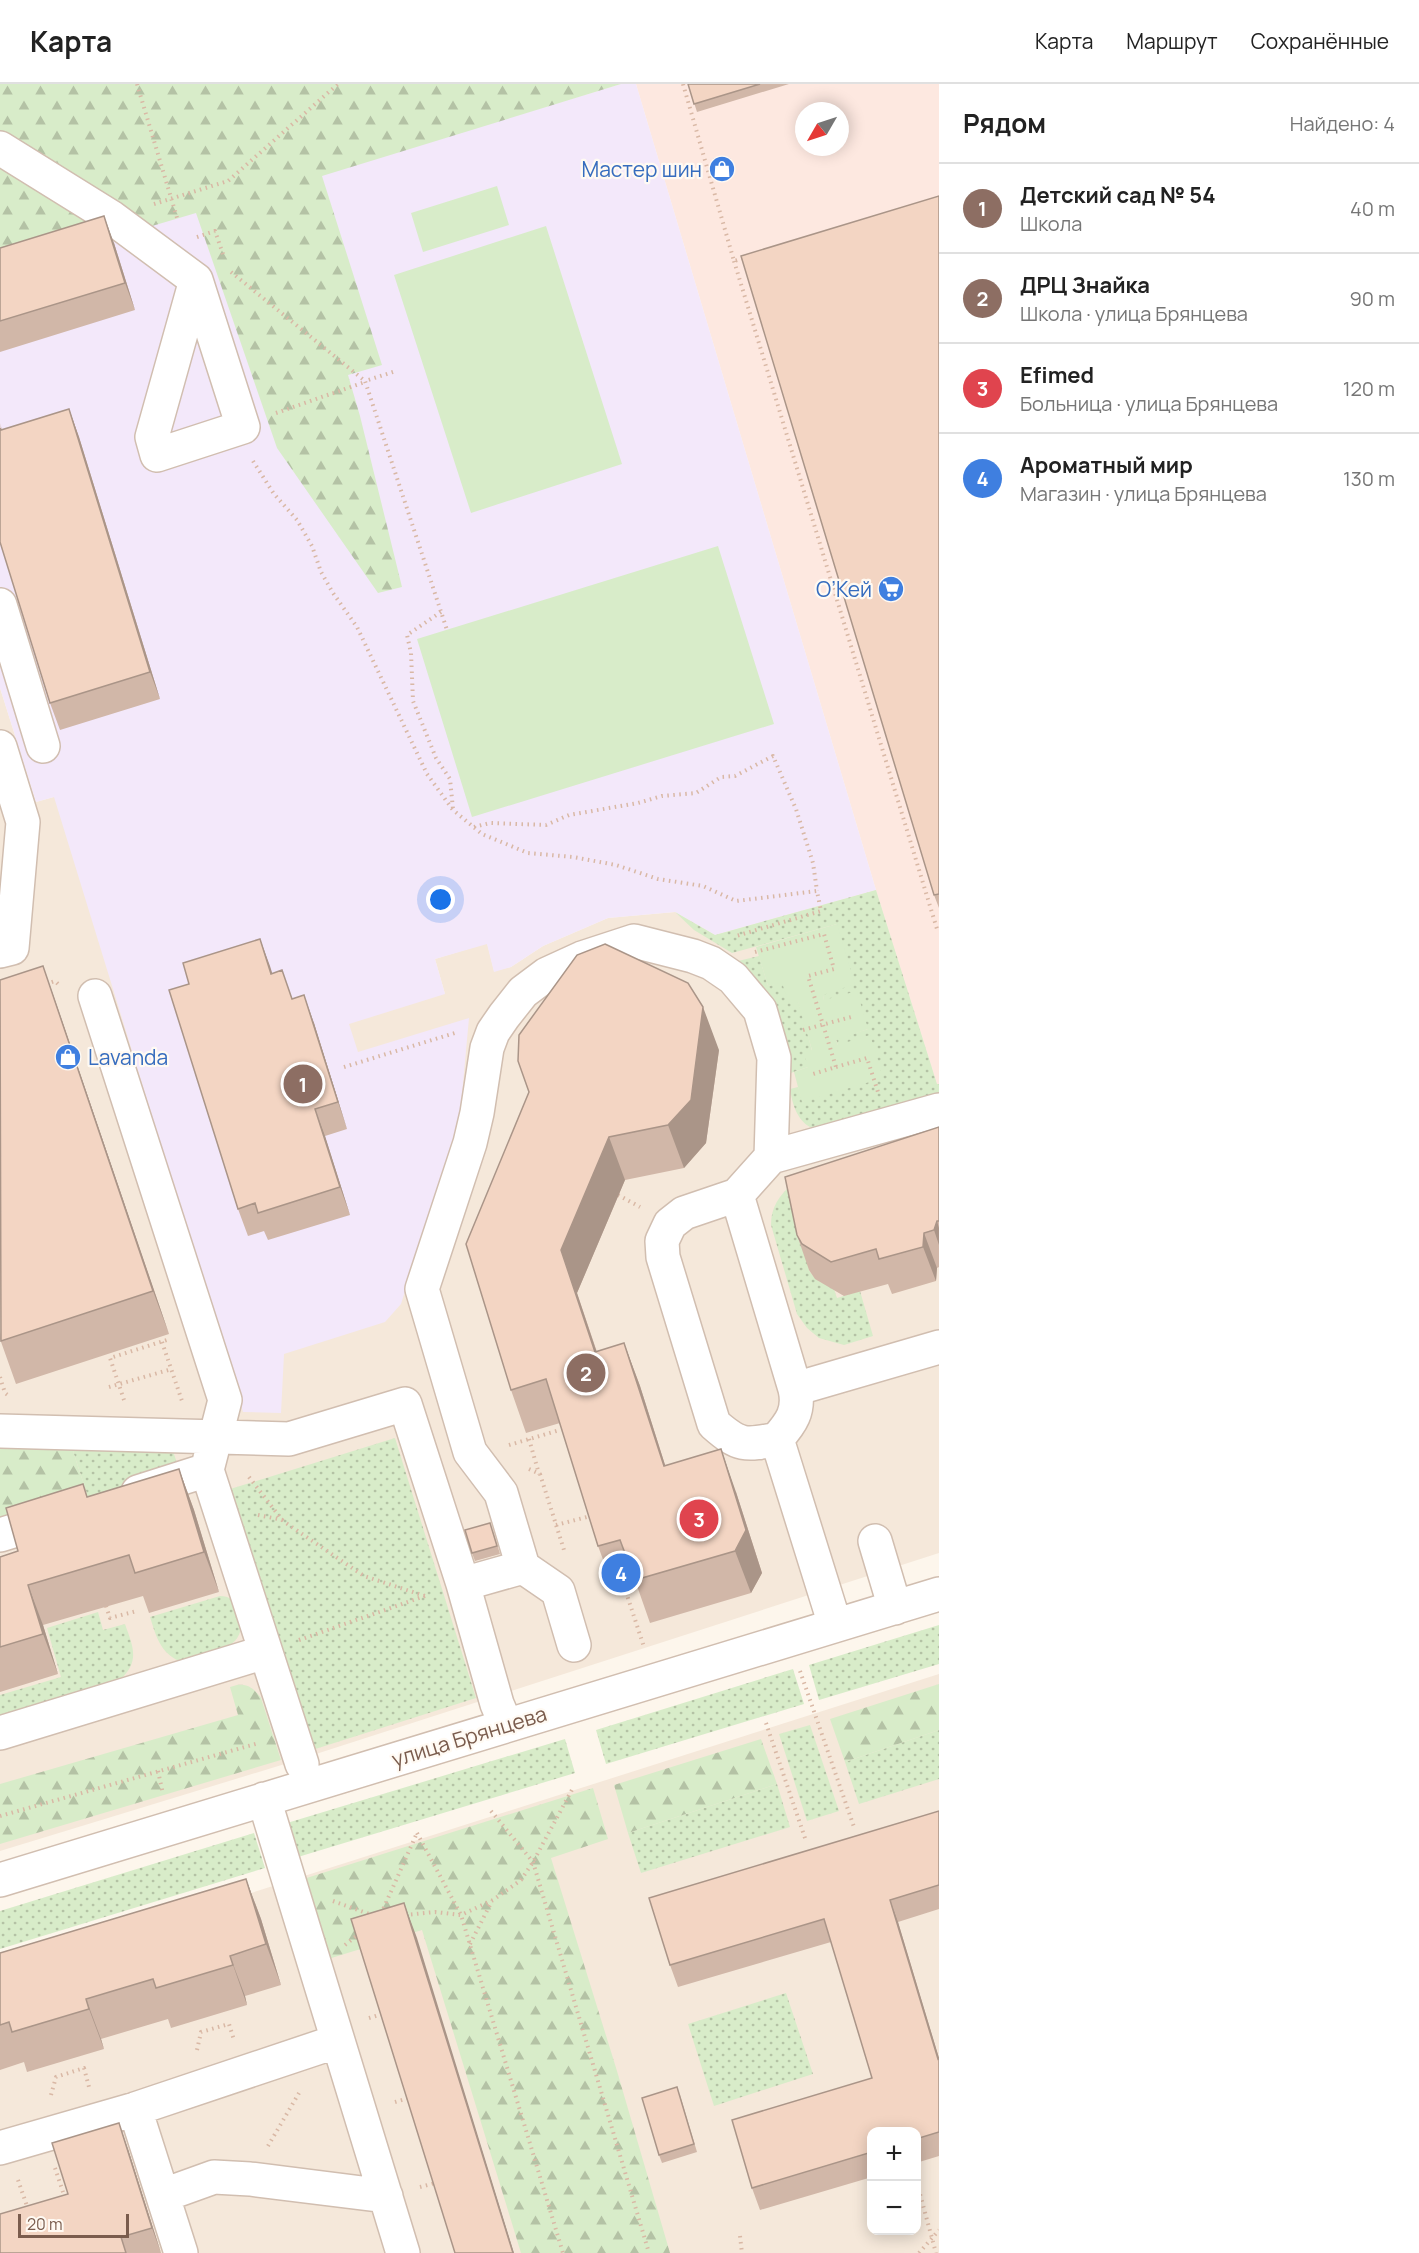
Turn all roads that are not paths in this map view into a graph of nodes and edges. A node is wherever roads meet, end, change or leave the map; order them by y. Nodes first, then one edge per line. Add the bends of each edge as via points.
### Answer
1 (0, 148) edge
2 (196, 280) junction
3 (0, 605) edge
4 (43, 746) dead end
5 (0, 747) edge
6 (0, 951) edge
7 (96, 996) dead end
8 (939, 1110) edge
9 (771, 1157) junction
10 (737, 1195) junction
11 (939, 1347) edge
12 (795, 1389) junction
13 (0, 1431) edge
14 (216, 1436) junction
15 (777, 1439) junction
16 (210, 1479) junction
17 (0, 1535) edge
18 (875, 1541) dead end
19 (524, 1567) junction
20 (463, 1584) junction
21 (939, 1594) edge
22 (895, 1608) junction
23 (835, 1625) junction
24 (574, 1645) dead end
25 (265, 1652) junction
26 (506, 1725) junction
27 (0, 1733) edge
28 (302, 1764) dead end
29 (264, 1799) junction
30 (0, 1880) edge
31 (332, 2044) junction
32 (135, 2109) junction
33 (3, 2147) edge
34 (164, 2195) junction
35 (386, 2196) junction
36 (181, 2253) edge
37 (403, 2253) edge

1 - 2 street via 111,217 170,246
2 - 2 street via 152,437 157,455 234,430
3 - 4 street
5 - 6 street via 22,822 12,948
7 - 14 street via 225,1400
8 - 9 street
9 - 10 street
9 - 19 street via 774,1059 760,1010 733,978 711,963 634,941 547,974 524,992 493,1032 470,1143 422,1289 470,1452 501,1493
10 - 12 street
10 - 15 street via 684,1213 670,1224 662,1240 663,1257 714,1424 731,1438 752,1445
11 - 12 street
12 - 15 street via 798,1401 793,1422
13 - 14 street
14 - 16 street
14 - 20 street via 289,1439 405,1404
15 - 23 street
16 - 17 street via 98,1504
16 - 25 street
18 - 22 street
19 - 20 street
19 - 24 street via 558,1591
20 - 26 street
21 - 22 street, улица Брянцева
22 - 23 street, улица Брянцева
23 - 26 street, улица Брянцева
25 - 27 street
25 - 28 street
26 - 29 street, улица Брянцева
29 - 30 street, улица Брянцева
29 - 31 street via 316,1969
31 - 32 street
31 - 35 street
32 - 33 street
32 - 34 street
34 - 35 street via 214,2177
34 - 36 street
35 - 37 street

